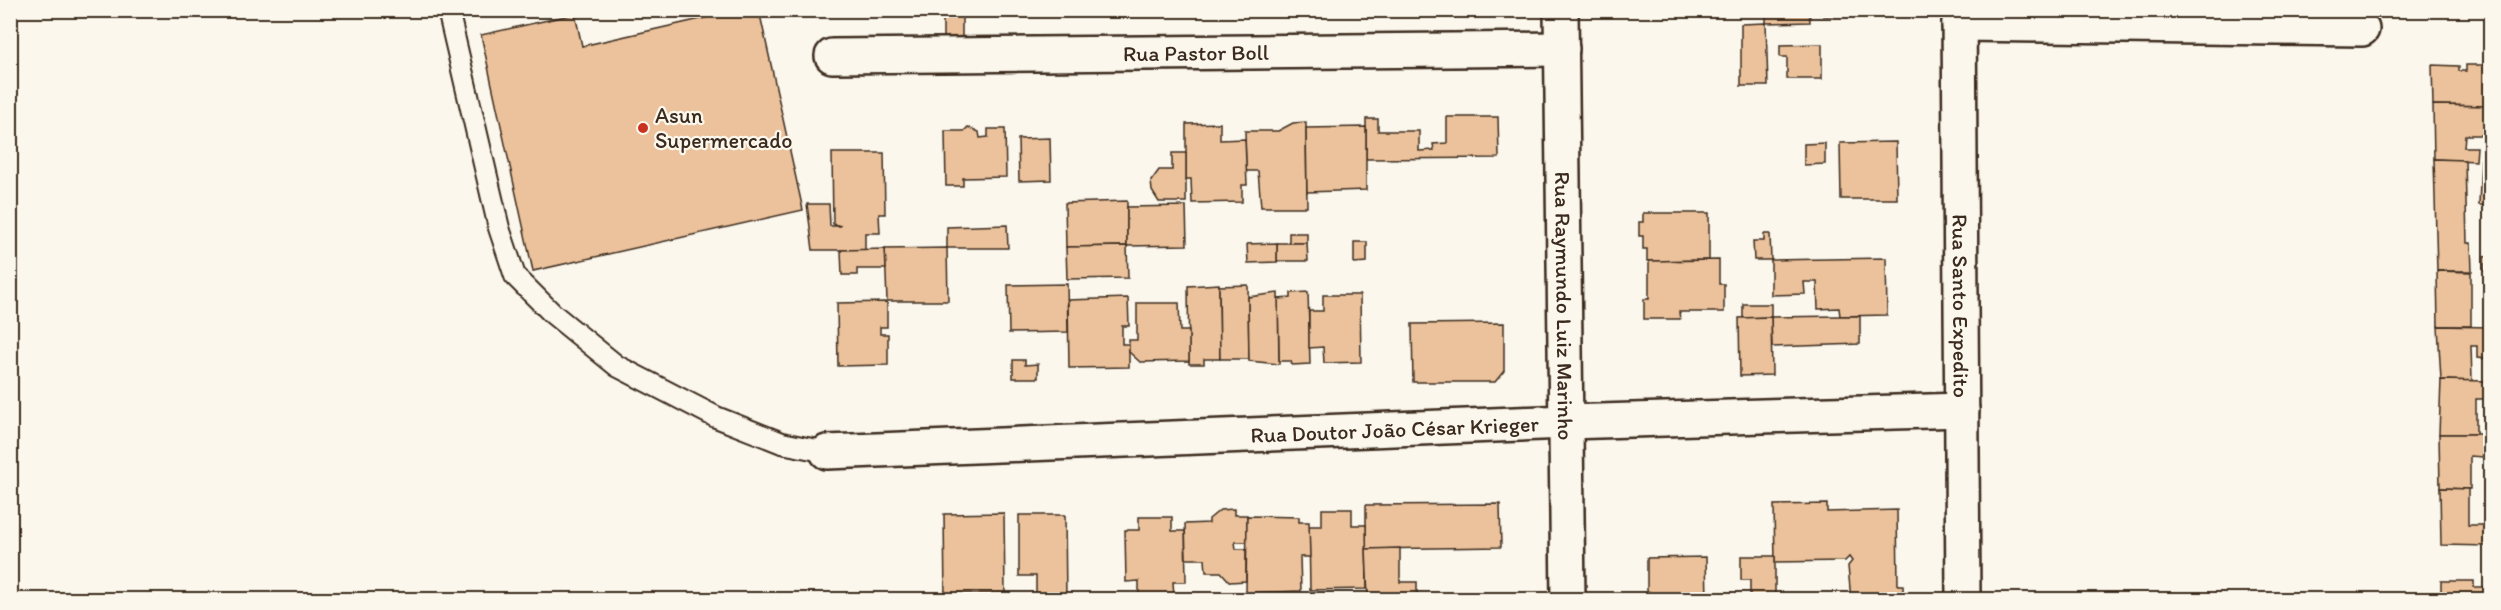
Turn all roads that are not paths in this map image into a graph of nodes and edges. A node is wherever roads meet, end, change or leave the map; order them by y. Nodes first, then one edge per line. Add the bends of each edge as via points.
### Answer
1 (448, 10) edge
2 (1562, 10) edge
3 (1959, 17) edge
4 (2362, 28) dead end
5 (1562, 49) junction
6 (832, 56) dead end
7 (1962, 410) junction
8 (1568, 422) junction
9 (827, 452) joint
10 (1568, 600) edge
11 (1963, 600) edge

1 - 9 lane via 499,228 515,276 553,314 617,366 716,417 782,443
2 - 5 street, Rua Raymundo Luiz Marinho
3 - 4 street
3 - 7 street, Rua Santo Expedito
5 - 6 street, Rua Pastor Boll
5 - 8 street, Rua Raymundo Luiz Marinho
7 - 8 street, Rua Doutor João César Krieger
7 - 11 street, Rua Santo Expedito
8 - 9 street, Rua Doutor João César Krieger
8 - 10 street, Rua Raymundo Luiz Marinho

